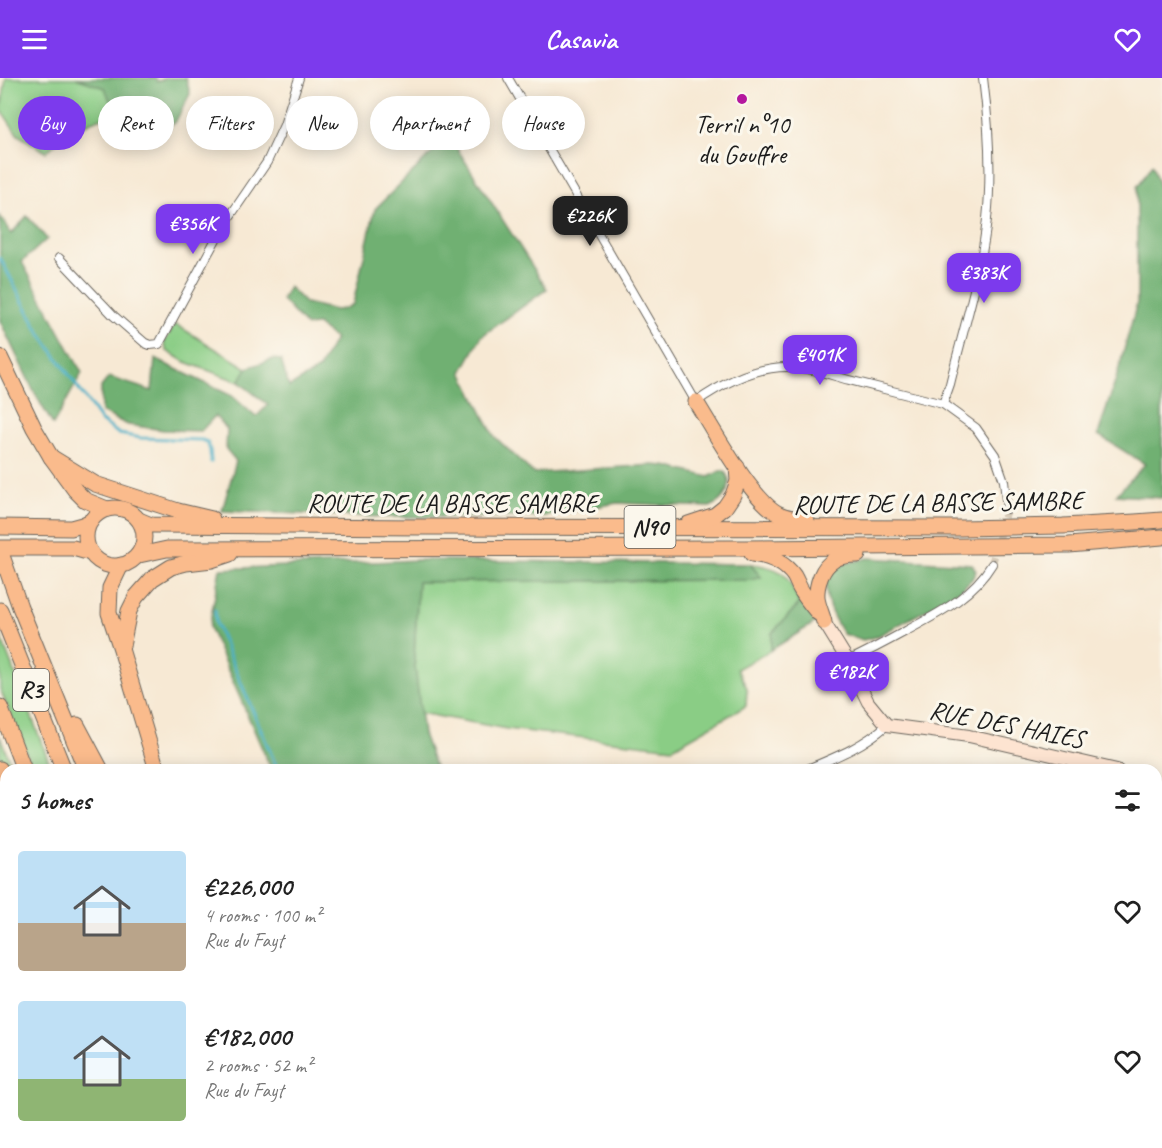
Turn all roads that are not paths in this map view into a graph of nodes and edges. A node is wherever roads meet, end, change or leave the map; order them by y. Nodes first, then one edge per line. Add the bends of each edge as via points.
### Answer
1 (299, 78) edge
2 (508, 78) edge
3 (983, 78) edge
4 (58, 258) dead end
5 (0, 357) edge
6 (696, 402) junction
7 (943, 404) junction
8 (51, 457) junction
9 (737, 467) junction
10 (107, 509) junction
11 (1007, 509) tunnel mouth
12 (139, 519) junction
13 (1162, 519) edge
14 (91, 521) junction
15 (238, 525) junction
16 (0, 527) edge
17 (866, 527) junction
18 (677, 528) junction
19 (1162, 537) edge
20 (900, 547) junction
21 (745, 548) junction
22 (0, 549) edge
23 (244, 550) junction
24 (91, 553) junction
25 (138, 555) junction
26 (992, 564) tunnel mouth
27 (121, 565) junction
28 (0, 610) edge
29 (824, 622) junction
30 (121, 649) junction
31 (848, 661) junction
32 (53, 691) junction
33 (0, 707) edge
34 (887, 725) junction
35 (22, 764) edge
36 (62, 764) edge
37 (83, 764) edge
38 (98, 764) edge
39 (155, 764) edge
40 (820, 764) edge
41 (1092, 764) edge

1 - 4 street via 267,162 222,228 159,344 145,343
2 - 6 street
3 - 7 street via 990,174 987,219 982,256
5 - 8 highway
6 - 7 street via 740,376 790,367
6 - 9 highway, N90
7 - 11 street via 976,428 995,455
8 - 10 highway via 84,500
8 - 15 highway via 95,484 178,511
9 - 17 highway, N90 via 759,497 779,514
9 - 18 highway, N90 via 738,482 725,507 715,515
10 - 12 highway via 122,508
10 - 14 highway
12 - 15 highway, ROUTE DE LA BASSE SAMBRE / N90 via 151,525
12 - 25 highway via 144,533
13 - 17 highway, ROUTE DE LA BASSE SAMBRE / N90 via 1063,526
14 - 16 highway via 71,528
14 - 24 highway via 86,534
15 - 18 highway, ROUTE DE LA BASSE SAMBRE / N90
17 - 18 highway, ROUTE DE LA BASSE SAMBRE / N90
19 - 20 highway, ROUTE DE LA BASSE SAMBRE / N90 via 1069,545
20 - 21 highway, ROUTE DE LA BASSE SAMBRE / N90
20 - 29 highway, N90 via 833,560 818,589
21 - 23 highway, ROUTE DE LA BASSE SAMBRE / N90
21 - 29 highway, N90 via 786,568
22 - 24 highway via 73,548
22 - 32 highway, R3
23 - 25 highway, ROUTE DE LA BASSE SAMBRE / N90 via 167,549
23 - 30 highway via 171,567 152,579 129,611
24 - 27 highway via 107,565
25 - 27 highway
26 - 31 street via 984,577 945,610
27 - 30 highway via 108,598
28 - 36 highway, R3
29 - 31 street
30 - 39 highway
31 - 34 street via 868,702
32 - 37 highway, R3
32 - 38 highway via 72,715
33 - 35 highway
34 - 40 street via 851,750
34 - 41 street, RUE DES HAIES via 969,736

